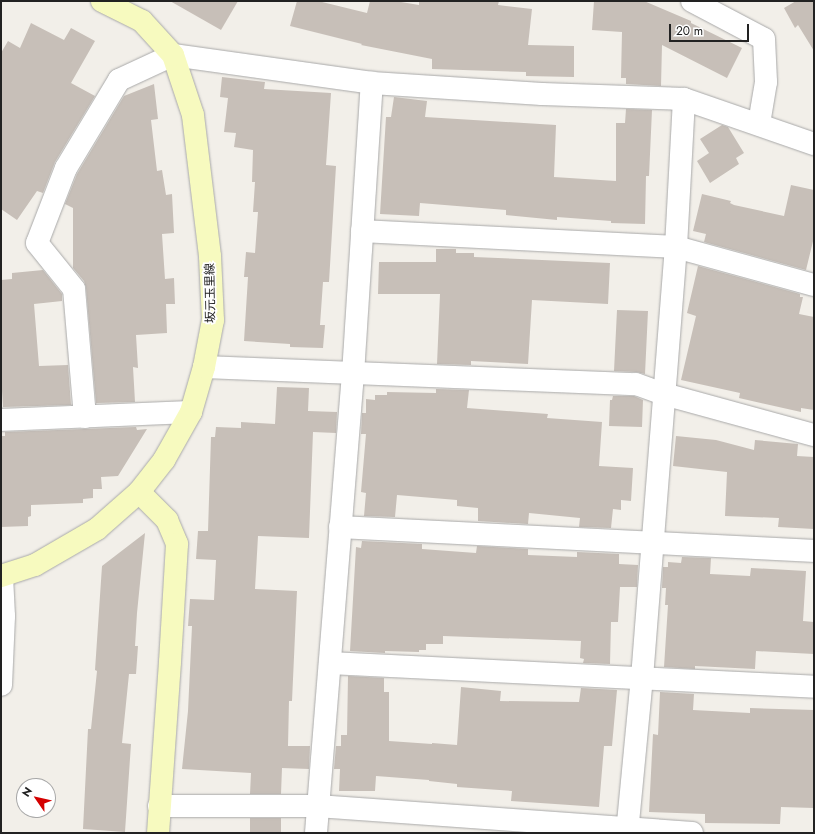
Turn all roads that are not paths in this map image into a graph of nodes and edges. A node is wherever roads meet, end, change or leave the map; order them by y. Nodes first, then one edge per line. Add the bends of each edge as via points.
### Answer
1 (102, 1) edge
2 (692, 1) edge
3 (173, 55) junction
4 (372, 83) junction
5 (684, 99) junction
6 (759, 124) junction
7 (814, 144) edge
8 (362, 231) junction
9 (676, 246) junction
10 (814, 286) edge
11 (204, 368) junction
12 (353, 374) junction
13 (664, 394) junction
14 (191, 412) junction
15 (85, 417) junction
16 (1, 420) edge
17 (814, 435) edge
18 (139, 492) junction
19 (340, 527) junction
20 (652, 541) junction
21 (814, 551) edge
22 (1, 576) edge
23 (330, 663) junction
24 (642, 678) junction
25 (1, 685) edge
26 (814, 687) edge
27 (159, 806) junction
28 (317, 806) junction
29 (467, 825) edge
30 (628, 831) edge
31 (158, 833) edge
32 (316, 833) edge
33 (692, 833) edge

1 - 3 street, 坂元玉里線 via 142,21
2 - 6 street via 764,39 766,82
3 - 4 street
3 - 11 street, 坂元玉里線 via 193,115 210,256 214,320
3 - 15 street via 119,80 66,168 37,243 74,289
4 - 5 street via 542,94
4 - 8 street
5 - 6 street
5 - 9 street
6 - 7 street
8 - 9 street
8 - 12 street
9 - 10 street
9 - 13 street
11 - 12 street
11 - 14 street, 坂元玉里線
12 - 13 street via 636,384
12 - 19 street
13 - 17 street
13 - 20 street
14 - 15 street
14 - 18 street, 坂元玉里線 via 164,460
15 - 16 street
18 - 22 street, 坂元玉里線 via 97,529 35,566
18 - 27 street via 167,520 177,544
19 - 20 street
19 - 23 street
20 - 21 street
20 - 24 street
22 - 25 street via 4,616
23 - 24 street
23 - 28 street
24 - 26 street
24 - 30 street
27 - 28 street
27 - 31 street
28 - 29 street
28 - 32 street
29 - 30 street
30 - 33 street

